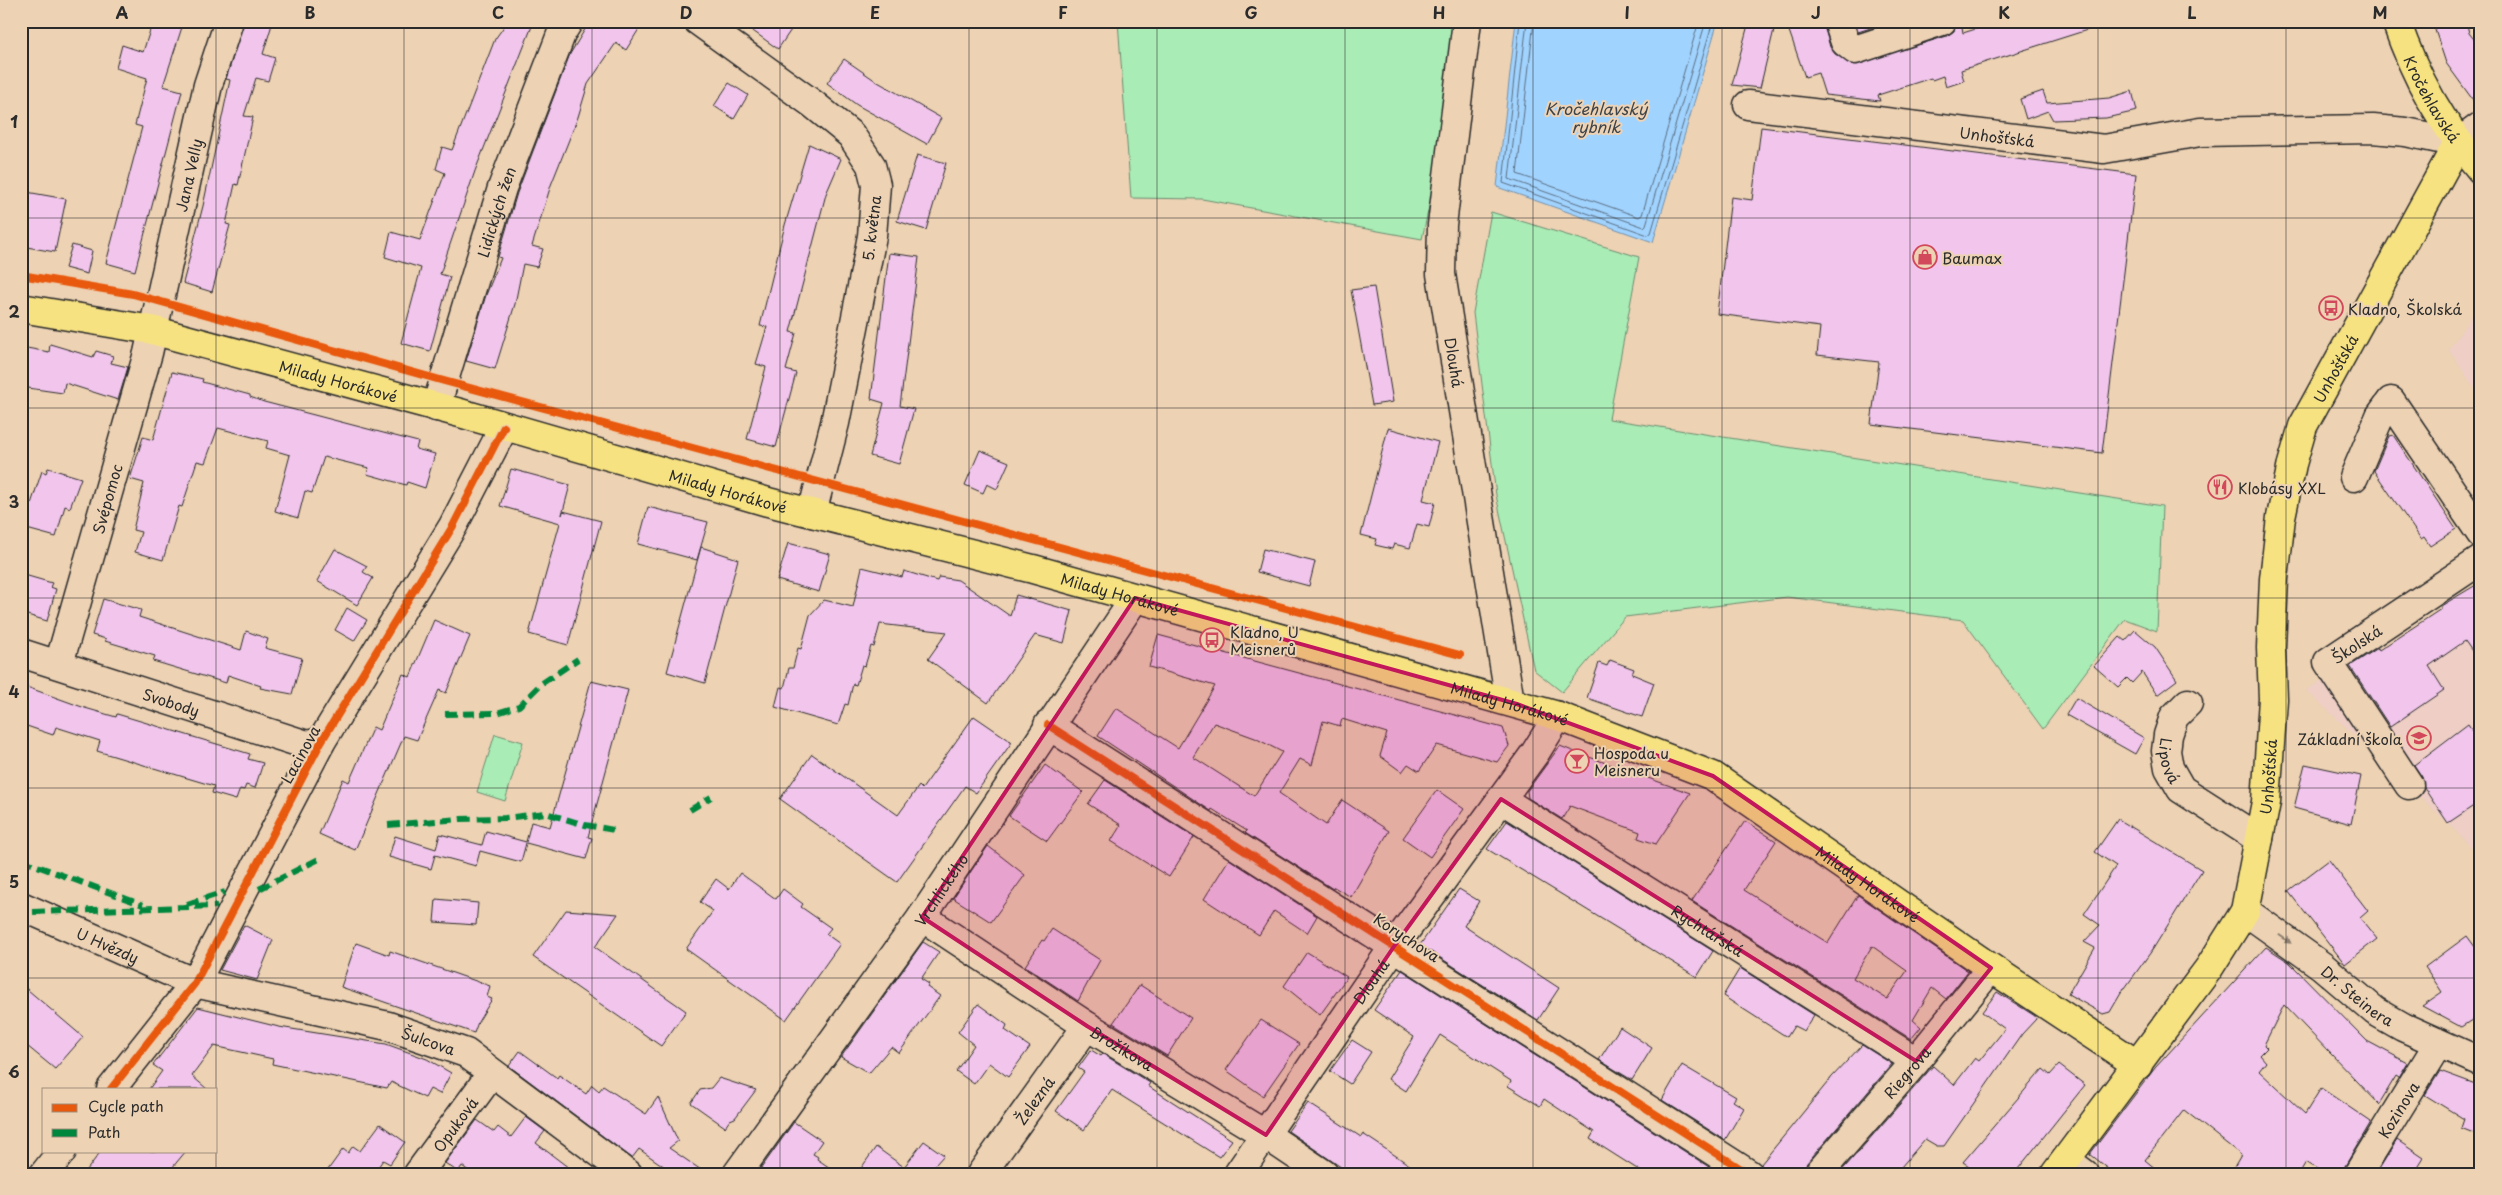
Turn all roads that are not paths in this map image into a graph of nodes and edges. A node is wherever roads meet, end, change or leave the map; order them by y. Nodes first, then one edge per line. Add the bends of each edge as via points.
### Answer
1 (229, 21) edge
2 (569, 21) edge
3 (698, 21) edge
4 (1467, 21) edge
5 (1838, 21) edge
6 (1942, 21) edge
7 (2396, 21) edge
8 (1748, 105) dead end
9 (2481, 126) edge
10 (2458, 143) junction
11 (2481, 170) edge
12 (21, 308) edge
13 (152, 330) junction
14 (436, 407) junction
15 (504, 427) junction
16 (2354, 477) dead end
17 (812, 513) junction
18 (2481, 534) edge
19 (2481, 560) edge
20 (1135, 598) junction
21 (21, 653) edge
22 (59, 664) junction
23 (1510, 702) junction
24 (2188, 703) dead end
25 (1558, 716) junction
26 (1048, 725) junction
27 (321, 742) junction
28 (2409, 785) dead end
29 (1501, 799) junction
30 (2259, 839) junction
31 (21, 906) edge
32 (2245, 911) junction
33 (922, 917) junction
34 (1395, 945) junction
35 (1991, 968) junction
36 (195, 983) junction
37 (1087, 1026) junction
38 (2438, 1044) junction
39 (2476, 1054) edge
40 (1916, 1061) junction
41 (2138, 1065) junction
42 (492, 1073) junction
43 (112, 1088) edge
44 (1266, 1135) junction
45 (61, 1152) edge
46 (2068, 1169) edge
47 (44, 1174) edge
48 (418, 1174) edge
49 (628, 1174) edge
50 (737, 1174) edge
51 (981, 1174) edge
52 (1238, 1174) edge
53 (1324, 1174) edge
54 (1749, 1174) edge
55 (1818, 1174) edge
56 (2358, 1174) edge

1 - 13 street, Jana Velly via 208,85
2 - 14 street, Lidických žen via 502,188
3 - 17 street, 5. května via 851,135 871,165 876,185 872,236 835,423
4 - 23 street, Dlouhá via 1442,225 1441,274
5 - 6 street via 1845,42 1855,50
7 - 10 main road, Kročehlavská via 2421,85
8 - 10 street, Unhošťská via 2104,149 2200,132 2372,129 2406,132
9 - 10 street
10 - 11 main road, Kročehlavská
10 - 30 main road, Unhošťská via 2303,426 2292,464 2281,517 2274,579 2272,699 2266,802
12 - 13 main road, Milady Horákové
13 - 14 main road, Milady Horákové
13 - 22 street, Svépomoc
14 - 15 main road, Milady Horákové
15 - 17 main road, Milady Horákové
15 - 27 street, Lacinova via 453,526
16 - 18 street via 2380,416 2391,402
17 - 20 main road, Milady Horákové via 1032,568
19 - 28 street, Školská via 2328,662
20 - 23 main road, Milady Horákové
20 - 26 street, Vrchlického
21 - 22 street, Svobody
22 - 27 street, Svobody via 308,745
23 - 25 main road, Milady Horákové
24 - 30 street, Lipová via 2174,717 2168,735 2169,768 2181,789
25 - 29 street, Dlouhá
25 - 35 main road, Milady Horákové via 1714,776
26 - 33 street, Vrchlického
26 - 34 street, Korychova
27 - 36 street, Lacinova
29 - 34 street, Dlouhá
29 - 40 street, Rychtářská
30 - 32 main road, Unhošťská
31 - 36 street, U Hvězdy
32 -> 38 street, Dr. Steinera via 2322,966 2375,1011
32 - 41 main road, Unhošťská via 2209,968
33 - 37 street, Brožíkova
33 - 50 street, Vrchlického
34 - 44 street, Dlouhá
34 - 54 street, Korychova
35 - 40 street, Riegrova
35 - 41 main road, Milady Horákové
36 - 42 street, Šulcova via 388,1026 466,1053
36 - 43 street, Lacinova
37 - 44 street, Brožíkova
37 - 51 street, Železná
38 - 39 street, Dr. Steinera
38 - 56 street, Kozinova
40 - 55 street, Riegrova
41 - 46 main road, Unhošťská
42 - 48 street, Opuková
42 - 49 street, Šulcova
44 - 52 street, Dlouhá
44 - 53 street, Brožíkova
45 - 47 street

